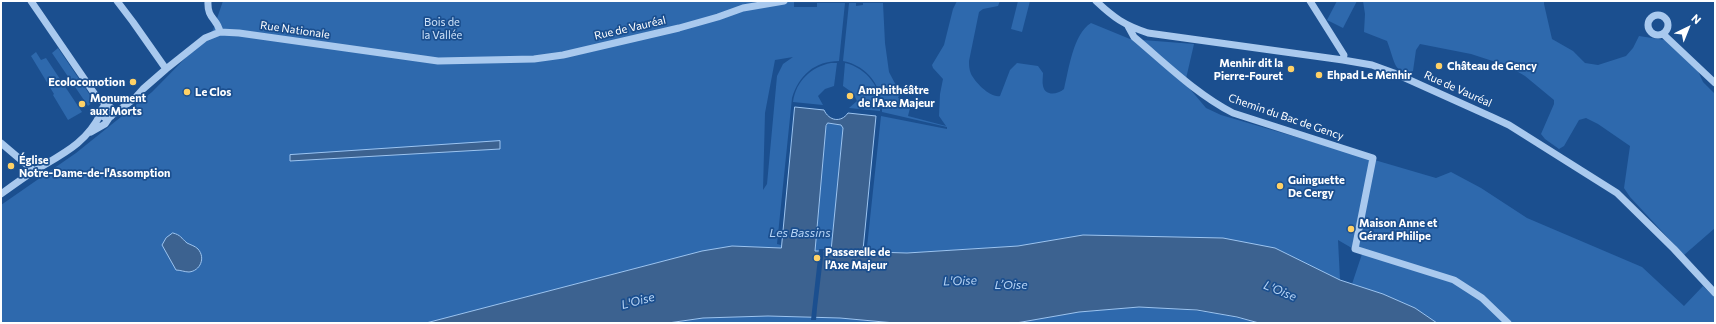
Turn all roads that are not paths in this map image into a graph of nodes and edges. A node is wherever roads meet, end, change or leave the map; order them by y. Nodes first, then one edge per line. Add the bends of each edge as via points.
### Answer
1 (31, 1) edge
2 (117, 1) edge
3 (208, 1) edge
4 (780, 1) edge
5 (1096, 1) edge
6 (1310, 1) edge
7 (1128, 26) junction
8 (220, 32) junction
9 (1663, 34) dead end
10 (486, 60) joint
11 (1343, 60) junction
12 (166, 69) junction
13 (1715, 83) edge
14 (96, 96) junction
15 (126, 105) junction
16 (109, 106) junction
17 (100, 113) junction
18 (110, 117) junction
19 (89, 133) junction
20 (1, 143) edge
21 (34, 171) junction
22 (1, 194) edge
23 (1715, 293) edge
24 (1508, 323) edge

1 - 14 street
2 - 12 street
3 - 8 street via 209,15 217,23
4 - 10 street, Rue de Vauréal via 743,8 679,28 563,55 534,59
5 - 7 street, Rue de Vauréal
6 - 11 street via 1344,55
7 - 11 street, Rue de Vauréal via 1148,33
7 - 24 street, Chemin du Bac de Gency via 1134,37 1198,91 1233,113 1373,158 1355,249 1454,280 1482,298
8 - 10 street, Rue Nationale via 239,32 438,61
8 - 12 street, Rue Nationale via 205,38
9 - 13 street
11 - 23 street, Rue de Vauréal via 1372,65 1394,73 1509,124 1607,186 1628,203
12 - 15 street, Rue Nationale
14 - 16 street
14 - 17 street
15 - 16 street
15 - 18 street, Rue Nationale
16 - 17 street via 103,107
16 - 18 street via 113,111
17 - 18 street via 104,117
17 - 19 street, Rue Nationale
18 - 19 street, Rue Nationale via 105,124
19 - 21 street, Rue Nationale via 77,145
20 - 21 street
21 - 22 street, Rue Nationale

